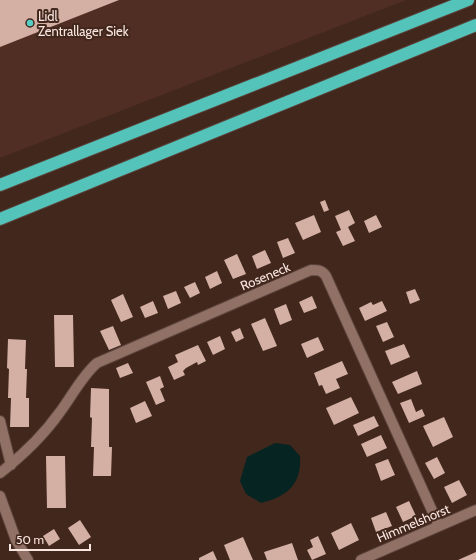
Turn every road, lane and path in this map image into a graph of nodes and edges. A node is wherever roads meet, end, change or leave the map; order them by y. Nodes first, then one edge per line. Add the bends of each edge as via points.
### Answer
1 (468, 0) edge
2 (476, 25) edge
3 (0, 185) edge
4 (0, 219) edge
5 (0, 421) edge
6 (11, 465) junction
7 (0, 473) edge
8 (0, 496) edge
9 (476, 510) edge
10 (439, 526) junction
11 (28, 560) edge
12 (361, 560) edge

1 - 3 highway
2 - 4 highway
5 - 6 street
6 - 7 street, Roseneck
6 - 10 street, Roseneck via 32,447 97,363 317,270 326,276
8 - 11 street via 16,540
9 - 10 street, Himmelshorst
10 - 12 street, Himmelshorst

